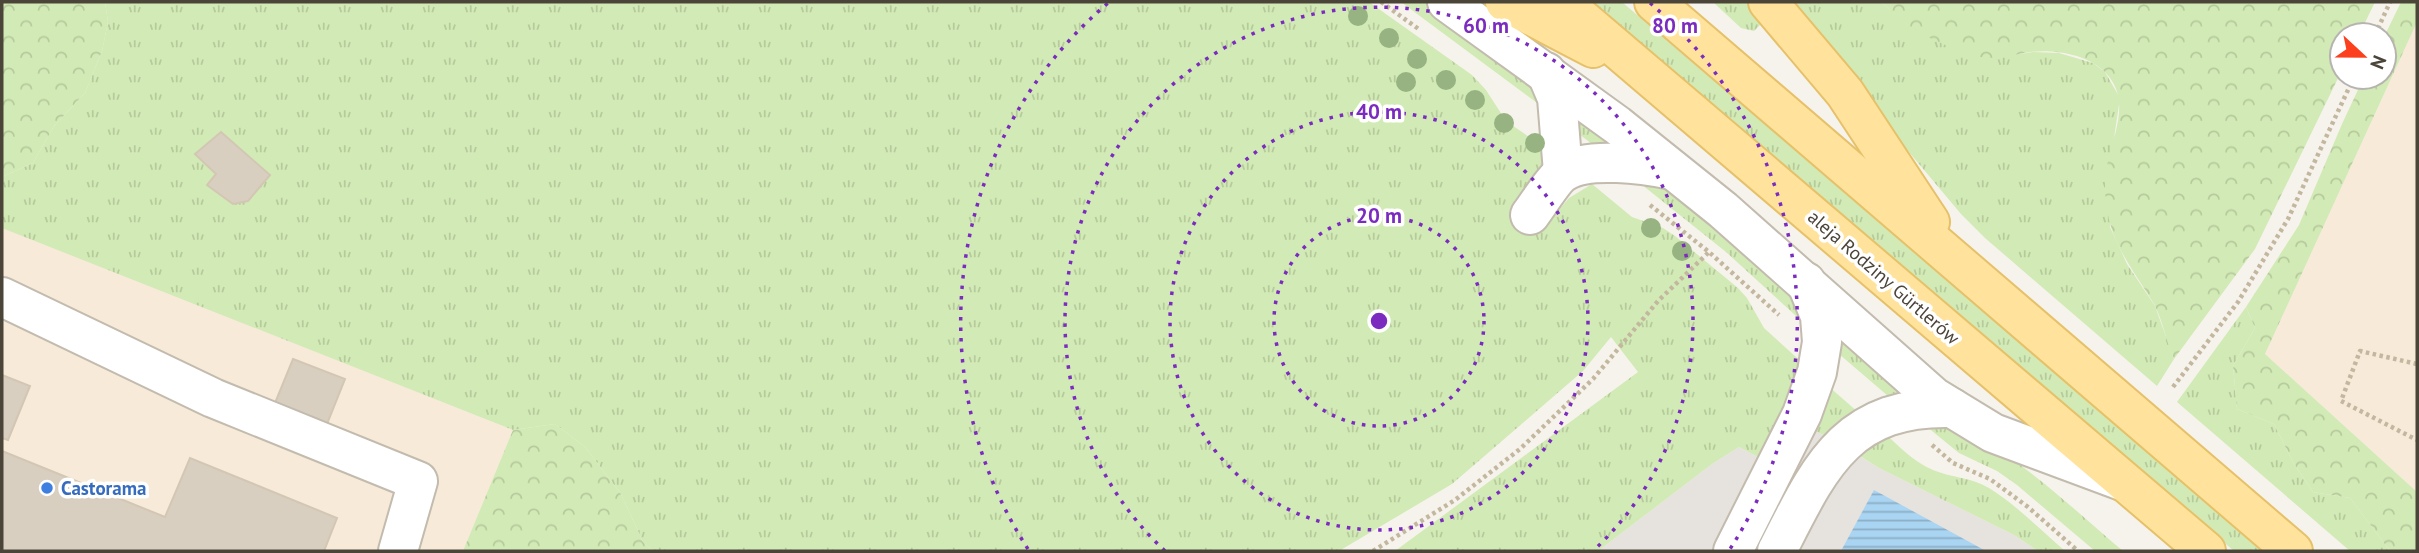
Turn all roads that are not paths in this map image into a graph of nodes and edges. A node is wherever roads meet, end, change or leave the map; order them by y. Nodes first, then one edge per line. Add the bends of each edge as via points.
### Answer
1 (1447, 2) edge
2 (1505, 2) edge
3 (1562, 2) edge
4 (1654, 2) edge
5 (1768, 2) edge
6 (1677, 16) edge
7 (1546, 72) junction
8 (1657, 82) junction
9 (1672, 170) junction
10 (1563, 172) junction
11 (1530, 215) dead end
12 (1956, 261) junction
13 (1806, 282) junction
14 (2, 297) edge
15 (1952, 408) junction
16 (2125, 482) junction
17 (398, 551) edge
18 (1733, 551) edge
19 (1777, 551) edge
20 (2206, 551) edge
21 (2293, 551) edge

1 - 7 lane
2 - 8 main road
3 - 8 main road, aleja Rodziny Gürtlerów
4 - 6 main road
5 - 12 main road via 1846,93
6 - 12 main road
7 - 9 lane
7 - 10 lane via 1557,98
8 - 16 main road, aleja Rodziny Gürtlerów
9 - 10 lane via 1599,163
9 - 13 lane
10 - 11 lane
12 - 21 main road
13 - 15 lane
13 - 18 lane via 1819,316 1822,342 1817,372 1802,414
14 - 17 lane via 213,398 418,481
15 - 16 lane via 1993,433
15 - 19 lane via 1926,407 1895,415 1846,439 1811,484
16 - 20 main road, aleja Rodziny Gürtlerów

